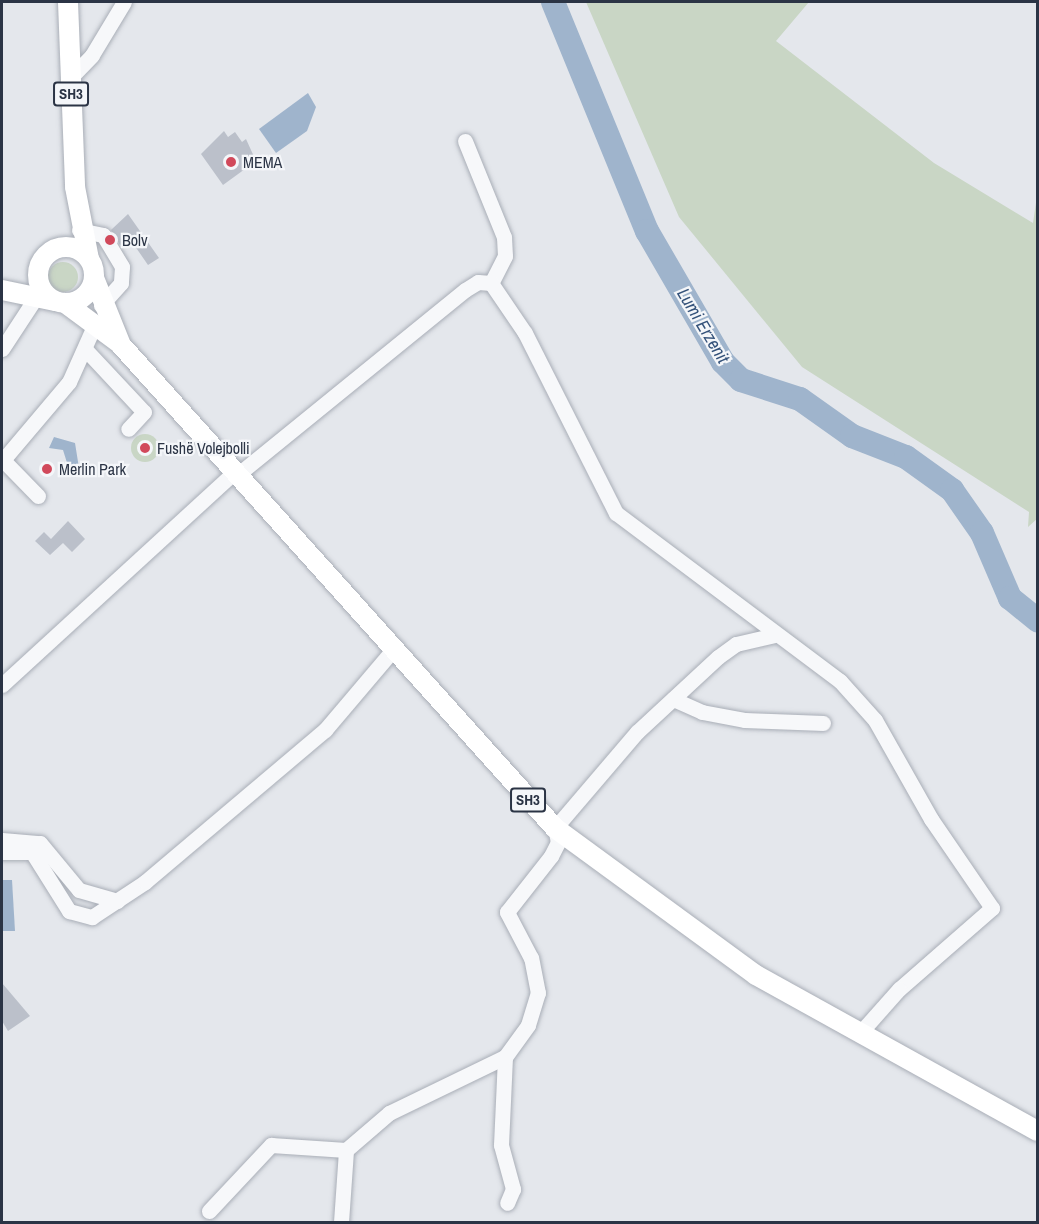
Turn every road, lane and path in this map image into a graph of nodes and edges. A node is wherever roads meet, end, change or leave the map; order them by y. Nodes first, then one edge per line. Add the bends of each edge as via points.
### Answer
1 (68, 2) edge
2 (124, 2) edge
3 (71, 77) junction
4 (465, 141) dead end
5 (75, 187) junction
6 (80, 230) junction
7 (63, 247) junction
8 (88, 259) junction
9 (38, 272) junction
10 (94, 278) junction
11 (491, 283) junction
12 (4, 290) edge
13 (36, 297) junction
14 (61, 302) junction
15 (101, 305) junction
16 (94, 326) junction
17 (121, 345) junction
18 (2, 349) edge
19 (85, 349) junction
20 (128, 429) dead end
21 (235, 475) junction
22 (38, 496) dead end
23 (775, 635) junction
24 (392, 651) junction
25 (2, 685) edge
26 (673, 699) junction
27 (823, 723) dead end
28 (555, 828) junction
29 (2, 840) edge
30 (2, 852) edge
31 (117, 901) junction
32 (860, 1033) junction
33 (505, 1057) junction
34 (1038, 1131) edge
35 (346, 1150) junction
36 (507, 1203) dead end
37 (209, 1211) dead end
38 (341, 1222) edge

1 - 3 main road, SH3
2 - 3 street via 93,55
3 - 5 main road, SH3
4 - 11 street via 504,237 505,256
5 - 6 main road, SH3
5 - 7 main road, SH3
6 - 8 main road, SH3
6 - 15 street via 103,235 122,267 121,283
7 - 8 main road
7 - 9 main road via 45,257
8 - 10 main road, SH3
9 - 12 main road
9 - 14 main road, SH3 via 44,292
10 - 14 main road via 84,296
10 - 15 main road, SH3
11 - 21 street via 478,282 465,290
11 - 23 street via 525,333 616,513
12 - 13 main road
13 - 14 main road
13 - 18 street
14 - 16 main road, SH3
15 - 17 main road, SH3
16 - 17 main road, SH3
16 - 19 street
17 - 21 main road, SH3
19 - 20 street via 144,412
19 - 22 street via 69,382 3,460
21 - 24 main road, SH3
21 - 25 street
23 - 26 street via 736,644
23 - 32 street via 840,681 875,720 931,819 992,908 899,989
24 - 28 main road, SH3
24 - 31 street via 325,730
26 - 27 street via 702,712 745,720
26 - 28 street via 637,732
28 - 32 main road, SH3 via 756,975
28 - 33 street via 558,842 551,856 507,912 528,952 538,993 528,1025
29 - 31 street via 40,843 79,890
30 - 31 street via 24,849 36,856 59,900 81,918 92,918
32 - 34 main road, SH3
33 - 35 street via 389,1113
33 - 36 street via 501,1145 513,1189
35 - 37 street via 271,1145
35 - 38 street

